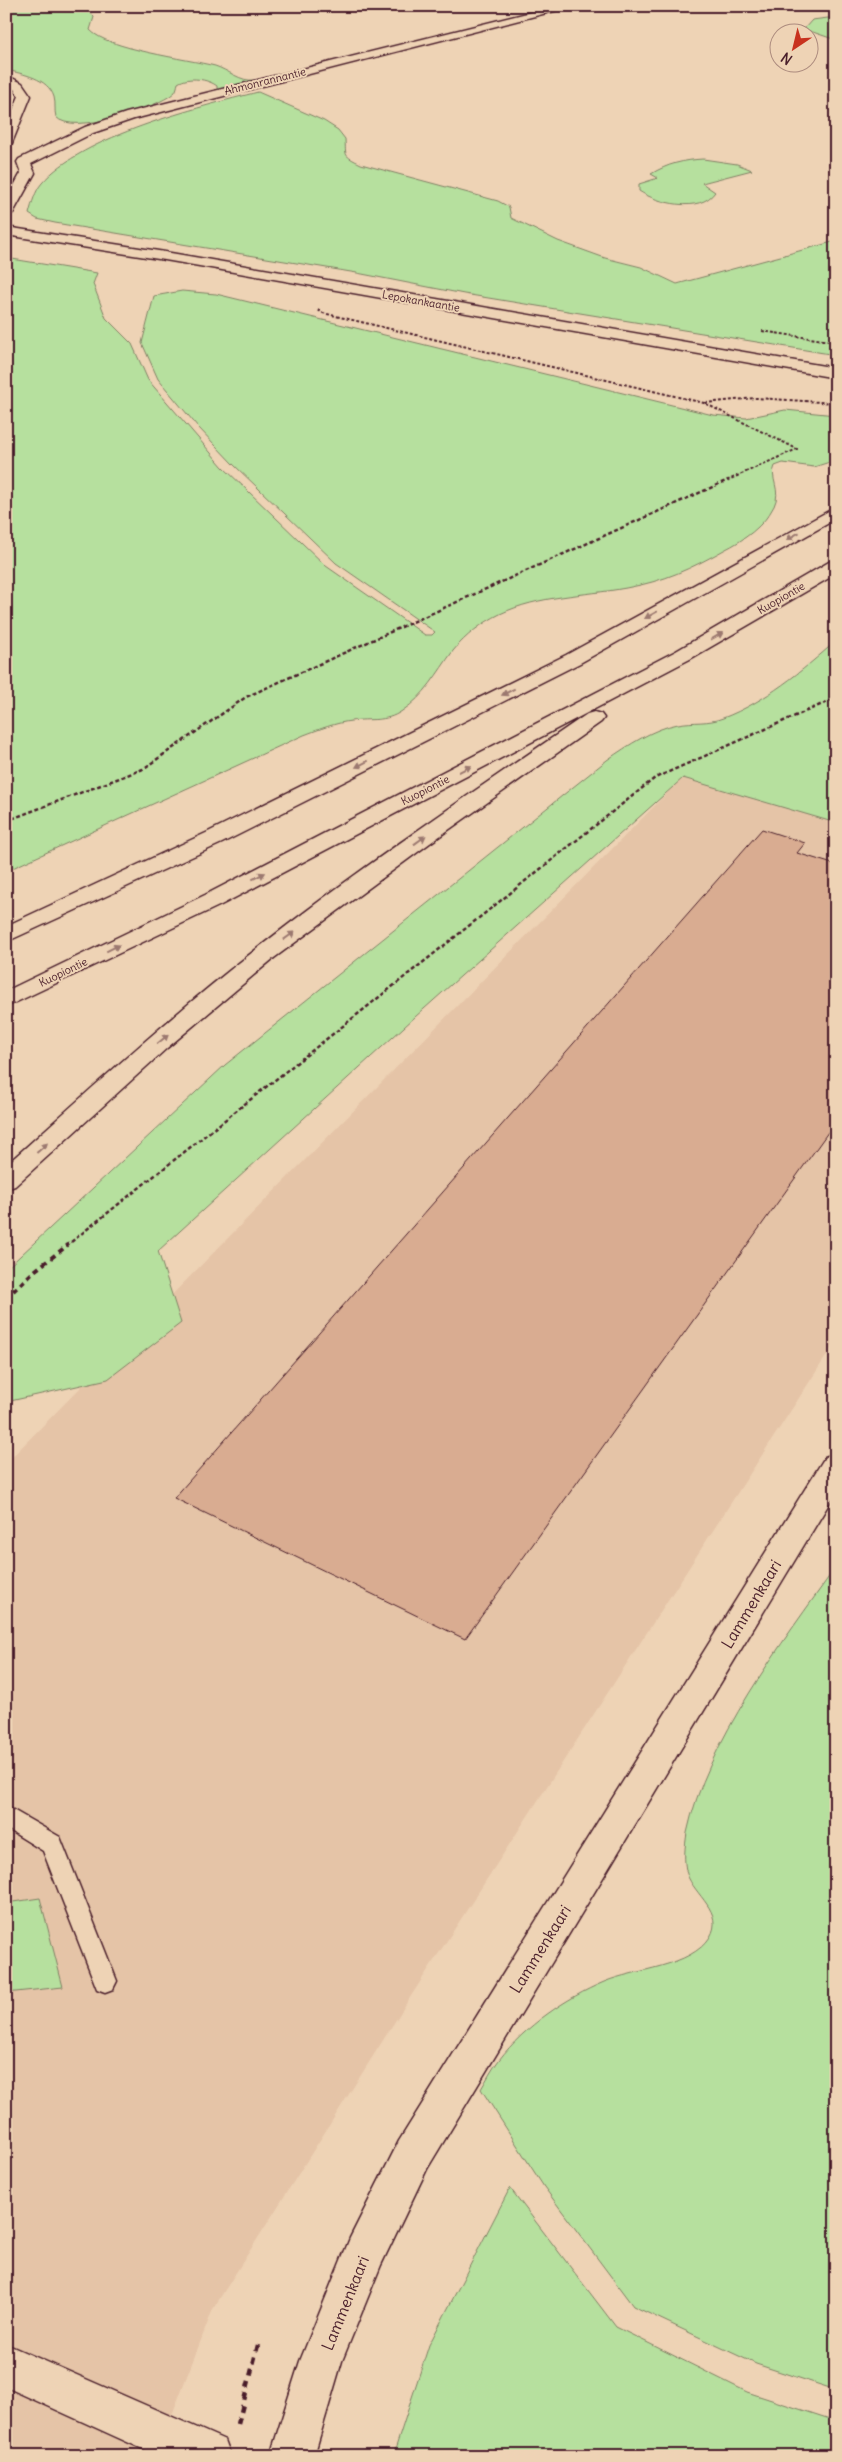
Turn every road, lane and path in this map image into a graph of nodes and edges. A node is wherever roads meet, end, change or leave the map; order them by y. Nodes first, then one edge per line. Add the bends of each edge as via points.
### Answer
1 (569, 6) edge
2 (6, 79) edge
3 (6, 143) edge
4 (6, 213) edge
5 (6, 231) edge
6 (836, 373) edge
7 (836, 402) edge
8 (836, 512) edge
9 (836, 566) edge
10 (683, 655) junction
11 (836, 698) edge
12 (6, 821) edge
13 (6, 935) edge
14 (6, 1000) edge
15 (6, 1180) edge
16 (6, 1298) edge
17 (836, 1465) edge
18 (6, 1816) edge
19 (106, 1981) dead end
20 (258, 2345) dead end
21 (6, 2365) edge
22 (223, 2442) edge
23 (292, 2456) edge

1 - 4 main road, Ahmonrannantie via 130,116 89,130 20,161 28,173
2 - 3 main road via 18,86 25,96
5 - 6 main road, Lepokankaantie
7 - 12 path via 756,398 704,403 797,449 246,696 143,769
8 -> 13 main road via 573,659 214,838
10 -> 9 main road, Kuopiontie
14 -> 10 main road, Kuopiontie via 213,900
15 -> 10 main road via 158,1043 266,953 422,838
11 - 16 path via 655,778 33,1272
17 - 23 main road, Lammenkaari via 413,2155 365,2252 321,2361
18 - 19 lane via 52,1844
20 - 22 path
21 - 22 main road

